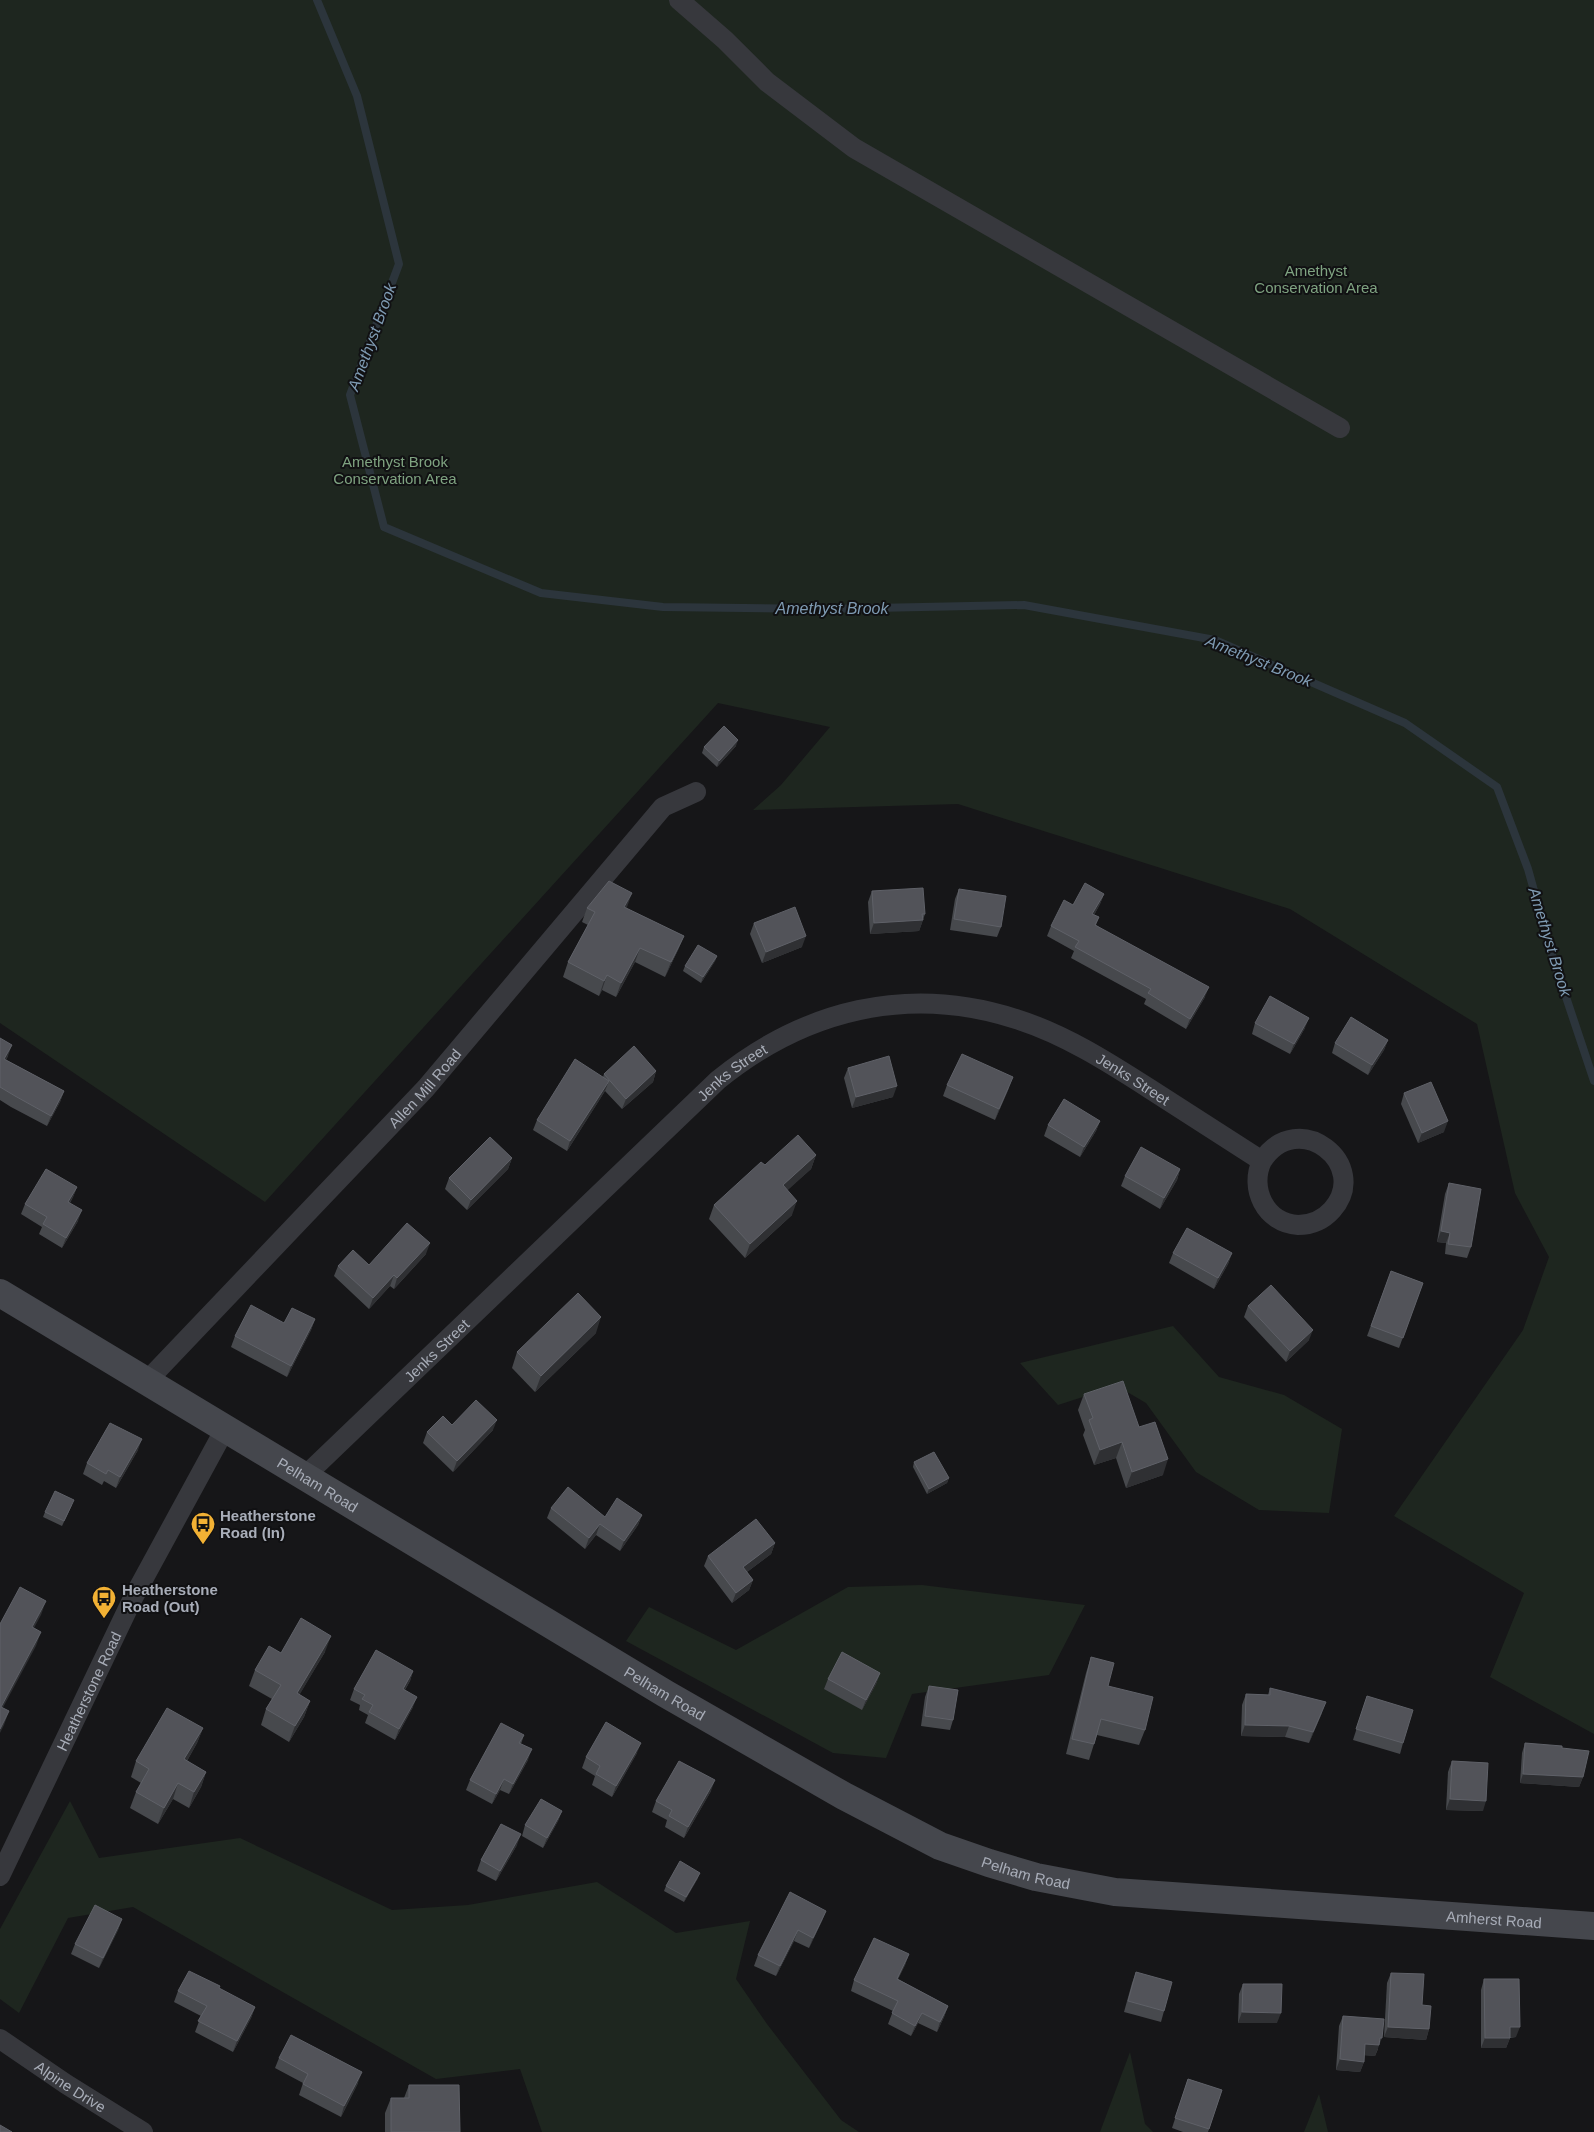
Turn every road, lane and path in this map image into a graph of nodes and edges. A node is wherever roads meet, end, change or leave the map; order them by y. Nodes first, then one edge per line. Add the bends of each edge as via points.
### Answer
1 (680, 0) edge
2 (1340, 428) dead end
3 (696, 792) dead end
4 (1262, 1160) junction
5 (0, 1293) edge
6 (146, 1382) junction
7 (225, 1429) junction
8 (305, 1476) junction
9 (0, 1876) edge
10 (1394, 1912) joint
11 (1594, 1926) edge
12 (0, 2039) edge
13 (143, 2132) edge

1 - 2 street via 766,82 854,148
3 - 6 street, Allen Mill Road via 663,807 426,1088
4 - 4 street via 1257,1177 1258,1194 1273,1216 1288,1223 1306,1224 1322,1218 1335,1207 1342,1191 1342,1176 1334,1155 1322,1145 1308,1139 1292,1139 1278,1144
4 - 8 street, Jenks Street via 1103,1060 1046,1030 1017,1019 965,1007 917,1003 872,1007 834,1016 766,1046 718,1080
5 - 6 main road, Pelham Road
6 - 7 main road, Pelham Road
7 - 8 main road, Pelham Road
7 - 9 street, Heatherstone Road via 133,1598
8 - 10 main road, Pelham Road via 725,1728 907,1830 948,1849 1036,1877 1115,1892
10 - 11 main road, Amherst Road
12 - 13 street, Alpine Drive

